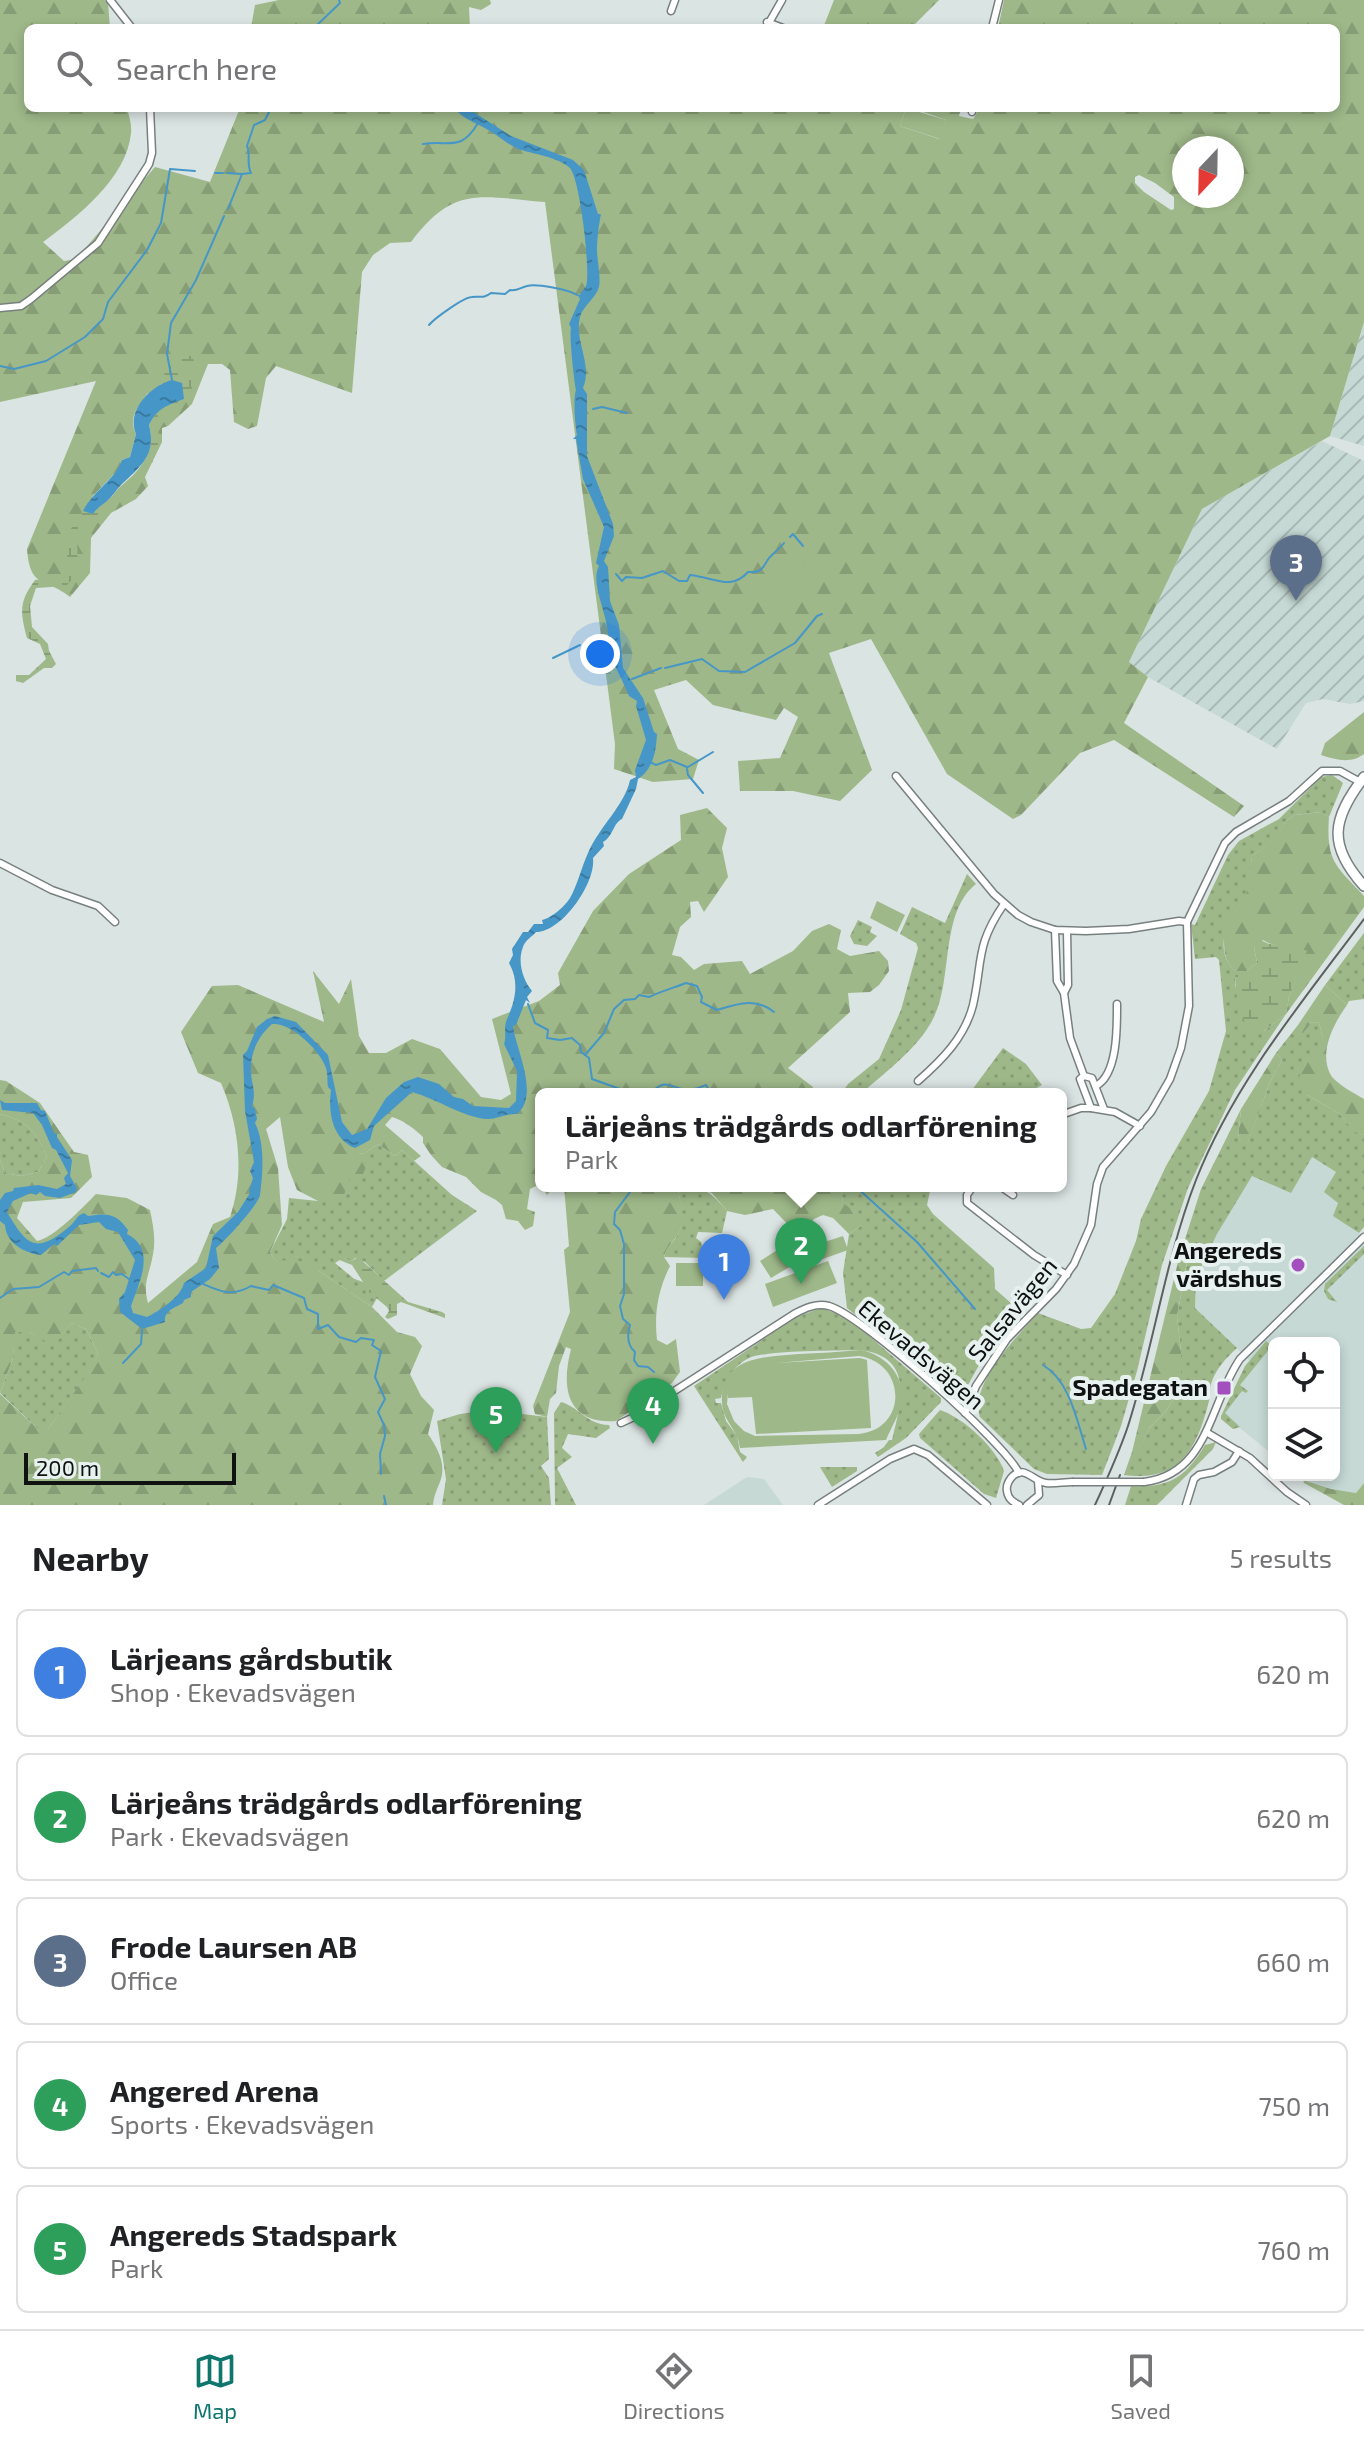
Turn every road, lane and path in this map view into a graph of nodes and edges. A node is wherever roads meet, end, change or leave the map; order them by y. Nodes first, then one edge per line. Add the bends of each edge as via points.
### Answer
1 (110, 0) edge
2 (675, 0) edge
3 (782, 0) edge
4 (999, 0) edge
5 (671, 11) dead end
6 (129, 24) edge
7 (767, 24) edge
8 (993, 24) edge
9 (150, 112) edge
10 (0, 308) edge
11 (896, 776) dead end
12 (1362, 780) edge
13 (0, 863) edge
14 (1361, 884) edge
15 (1004, 904) junction
16 (115, 922) dead end
17 (1187, 922) junction
18 (1055, 930) junction
19 (1067, 931) junction
20 (1064, 993) junction
21 (1117, 1004) dead end
22 (1084, 1076) junction
23 (918, 1081) dead end
24 (1096, 1086) junction
25 (1091, 1108) junction
26 (1104, 1109) junction
27 (1067, 1113) edge
28 (1140, 1126) junction
29 (969, 1192) edge
30 (1009, 1192) edge
31 (1013, 1195) dead end
32 (1364, 1237) edge
33 (1067, 1275) junction
34 (965, 1413) junction
35 (621, 1423) dead end
36 (1206, 1432) junction
37 (1239, 1451) junction
38 (1019, 1473) junction
39 (1038, 1481) junction
40 (1038, 1502) edge
41 (1009, 1503) edge
42 (818, 1505) edge
43 (987, 1505) edge
44 (1019, 1505) edge
45 (1027, 1505) edge
46 (1186, 1505) edge
47 (1306, 1505) edge

1 - 6 street
2 - 5 street
3 - 7 street
4 - 8 street
9 - 10 street via 149,164 109,229 31,299
11 - 15 street
12 - 14 street via 1337,828 1340,853
12 - 17 street via 1322,771 1289,801 1231,836
13 - 16 street via 98,906
15 - 18 street via 1026,920
15 - 23 street via 982,942 972,1008 960,1036
17 - 19 street
17 - 28 street, Salsavägen via 1190,995 1185,1031 1170,1079
18 - 19 street
18 - 20 street via 1057,981
19 - 20 street
20 - 22 street via 1070,1038
21 - 24 street via 1109,1074
22 - 24 street
22 - 25 street via 1080,1079
24 - 26 street
25 - 26 street
25 - 27 street
26 - 28 street
28 - 33 street, Salsavägen via 1103,1167 1091,1225
29 - 33 street via 967,1203
30 - 31 street
32 - 36 street via 1240,1359
33 - 34 street, Salsavägen via 1007,1339
34 - 35 street, Ekevadsvägen via 850,1316 821,1305 805,1308
34 - 38 street, Ekevadsvägen via 1004,1450
36 - 37 street
36 - 39 street, bridge via 1194,1455 1164,1478
37 - 46 street via 1232,1462 1194,1479
37 - 47 street
38 - 39 street
38 - 41 street via 1007,1484
39 - 40 street
40 - 45 street
41 - 44 street
42 - 43 street via 914,1449

